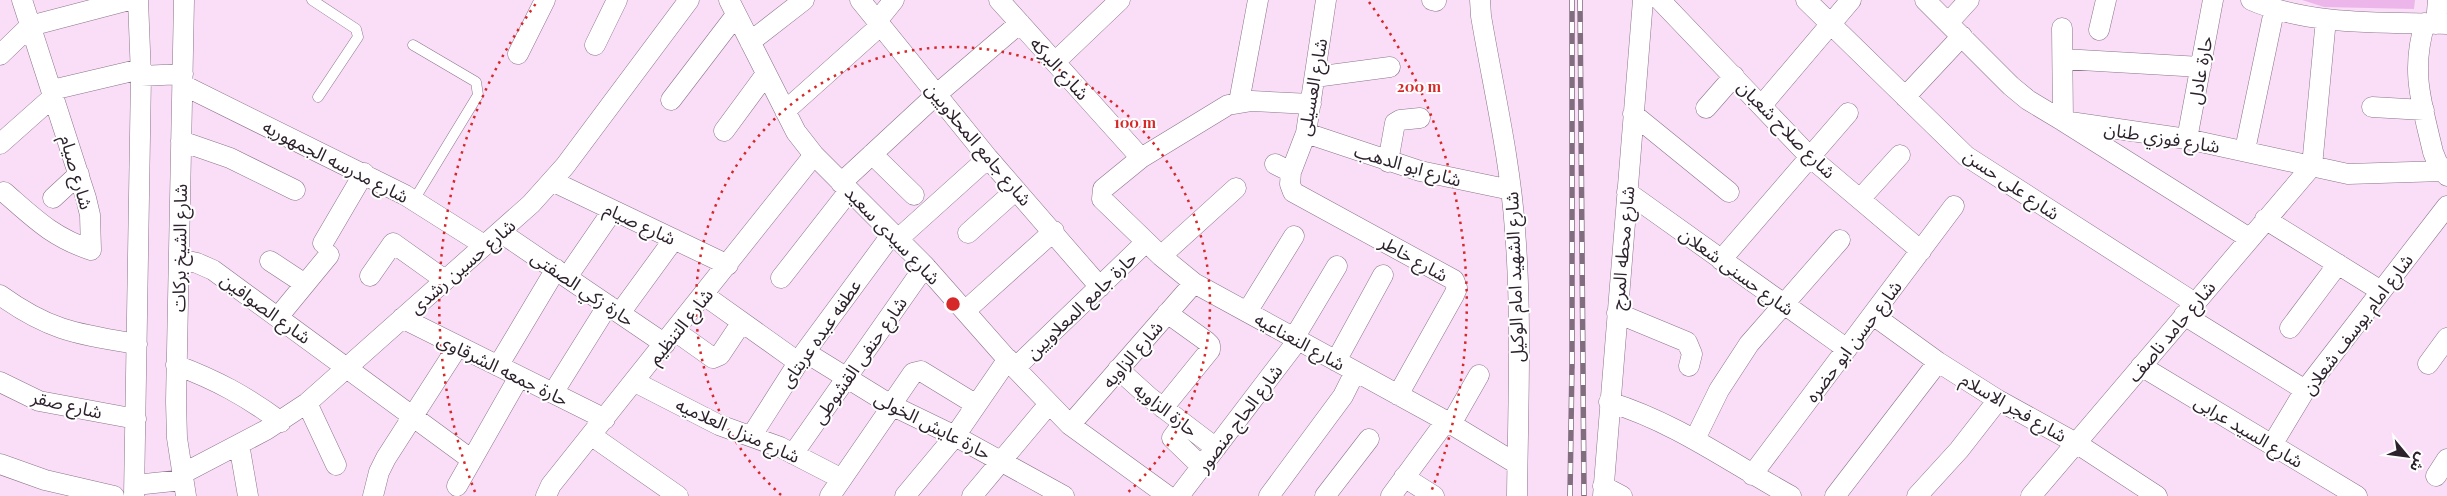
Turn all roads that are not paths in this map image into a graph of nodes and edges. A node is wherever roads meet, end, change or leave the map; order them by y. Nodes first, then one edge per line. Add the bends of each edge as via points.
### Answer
1 (22, 0) edge
2 (129, 0) edge
3 (138, 0) edge
4 (184, 0) edge
5 (312, 0) edge
6 (545, 0) edge
7 (617, 0) edge
8 (689, 0) edge
9 (804, 0) edge
10 (860, 0) edge
11 (894, 0) edge
12 (999, 0) edge
13 (1120, 0) edge
14 (1258, 0) edge
15 (1326, 0) edge
16 (1432, 0) edge
17 (1480, 0) edge
18 (1643, 0) edge
19 (1660, 0) edge
20 (1806, 0) edge
21 (1851, 0) edge
22 (1925, 0) edge
23 (1969, 0) edge
24 (2106, 0) edge
25 (2213, 0) edge
26 (2251, 0) edge
27 (2438, 0) edge
28 (1436, 1) edge
29 (732, 7) edge
30 (2274, 11) junction
31 (2326, 19) junction
32 (1020, 23) junction
33 (1830, 23) junction
34 (879, 24) junction
35 (2436, 24) edge
36 (30, 26) junction
37 (2062, 28) dead end
38 (1955, 30) junction
39 (2099, 30) dead end
40 (750, 42) junction
41 (413, 45) dead end
42 (595, 45) dead end
43 (518, 54) dead end
44 (0, 55) edge
45 (2063, 59) junction
46 (1055, 62) junction
47 (1390, 67) dead end
48 (2201, 67) junction
49 (141, 72) junction
50 (766, 74) junction
51 (1734, 76) junction
52 (1315, 77) junction
53 (183, 80) junction
54 (53, 93) junction
55 (937, 94) junction
56 (1905, 96) junction
57 (318, 97) dead end
58 (671, 100) dead end
59 (1239, 102) junction
60 (1311, 104) junction
61 (1762, 105) junction
62 (2372, 107) dead end
63 (1706, 108) dead end
64 (2424, 110) junction
65 (785, 111) junction
66 (1848, 113) dead end
67 (1633, 114) junction
68 (1420, 118) dead end
69 (2063, 121) junction
70 (724, 131) dead end
71 (1306, 133) junction
72 (2187, 139) junction
73 (181, 141) junction
74 (0, 144) edge
75 (2245, 150) junction
76 (872, 154) junction
77 (814, 155) junction
78 (1900, 155) dead end
79 (1810, 157) junction
80 (988, 158) junction
81 (1141, 158) junction
82 (1388, 162) junction
83 (2312, 166) junction
84 (1283, 168) joint
85 (2446, 171) edge
86 (364, 173) junction
87 (79, 174) junction
88 (552, 181) junction
89 (845, 187) junction
90 (1236, 188) dead end
91 (295, 190) dead end
92 (1016, 190) junction
93 (1511, 190) junction
94 (4, 192) dead end
95 (1627, 192) junction
96 (1728, 192) dead end
97 (914, 195) dead end
98 (53, 198) dead end
99 (1860, 199) junction
100 (414, 200) junction
101 (1954, 206) dead end
102 (2447, 206) edge
103 (613, 210) junction
104 (2265, 219) junction
105 (1054, 231) junction
106 (500, 232) junction
107 (968, 232) dead end
108 (895, 236) junction
109 (1294, 236) dead end
110 (2249, 238) junction
111 (674, 240) junction
112 (1840, 240) dead end
113 (1146, 242) junction
114 (484, 245) junction
115 (1921, 251) junction
116 (1162, 256) junction
117 (179, 259) junction
118 (270, 260) dead end
119 (1721, 260) junction
120 (2338, 264) junction
121 (728, 265) junction
122 (925, 266) junction
123 (1337, 266) dead end
124 (562, 273) junction
125 (370, 276) dead end
126 (1383, 276) dead end
127 (781, 278) dead end
128 (445, 280) junction
129 (1194, 283) junction
130 (305, 284) junction
131 (1100, 286) junction
132 (2381, 291) junction
133 (0, 295) edge
134 (704, 296) junction
135 (1784, 304) junction
136 (614, 309) junction
137 (2189, 309) junction
138 (965, 312) junction
139 (1247, 312) junction
140 (1168, 313) junction
141 (1616, 313) junction
142 (1873, 315) junction
143 (278, 317) junction
144 (402, 318) junction
145 (742, 322) junction
146 (2290, 328) dead end
147 (670, 337) junction
148 (2447, 338) edge
149 (1296, 339) junction
150 (137, 344) junction
151 (458, 346) junction
152 (1847, 349) junction
153 (801, 357) junction
154 (1336, 361) junction
155 (1938, 362) junction
156 (1012, 364) junction
157 (2428, 364) dead end
158 (176, 365) junction
159 (498, 366) junction
160 (1689, 366) dead end
161 (2141, 366) junction
162 (347, 368) junction
163 (1118, 369) junction
164 (1355, 372) junction
165 (1478, 375) dead end
166 (519, 376) junction
167 (845, 377) junction
168 (0, 382) edge
169 (635, 382) junction
170 (2305, 390) junction
171 (553, 393) junction
172 (1398, 395) junction
173 (1998, 400) junction
174 (1609, 402) junction
175 (307, 403) junction
176 (976, 404) junction
177 (1050, 404) junction
178 (892, 406) junction
179 (1163, 408) junction
180 (413, 416) junction
181 (136, 419) junction
182 (605, 419) junction
183 (281, 422) junction
184 (1183, 423) junction
185 (1448, 423) junction
186 (1070, 425) junction
187 (592, 436) junction
188 (752, 436) junction
189 (955, 436) junction
190 (1369, 439) dead end
191 (1695, 440) junction
192 (2076, 443) junction
193 (239, 444) junction
194 (2272, 445) junction
195 (1216, 448) junction
196 (793, 454) junction
197 (472, 460) junction
198 (1002, 461) junction
199 (0, 464) edge
200 (1517, 464) junction
201 (336, 465) dead end
202 (1202, 467) junction
203 (1752, 475) junction
204 (1404, 477) junction
205 (842, 479) junction
206 (183, 483) edge
207 (457, 486) dead end
208 (134, 491) edge
209 (1603, 491) edge
210 (1056, 494) edge
211 (114, 496) edge
212 (248, 496) edge
213 (373, 496) edge
214 (546, 496) edge
215 (678, 496) edge
216 (830, 496) edge
217 (906, 496) edge
218 (972, 496) edge
219 (1168, 496) edge
220 (1179, 496) edge
221 (1269, 496) edge
222 (1325, 496) edge
223 (1391, 496) edge
224 (1434, 496) edge
225 (1517, 496) edge
226 (1622, 496) edge
227 (1790, 496) edge
228 (1835, 496) edge
229 (1917, 496) edge
230 (2031, 496) edge
231 (2157, 496) edge
232 (2357, 496) edge

1 - 36 street, شارع صيام
2 - 36 street
3 - 49 street
4 - 53 street, شارع الشيخ بركات
5 - 57 lane via 358,32 357,40
6 - 43 street
7 - 42 street
8 - 88 street, شارع حسين رشدى
9 - 40 street
10 - 34 street, شارع جامع المحلاويين
11 - 34 street
12 - 32 street, شارع البركه
13 - 46 street
14 - 59 street
15 - 52 street, شارع العسيلى
16 - 28 street
17 - 93 street, شارع الشهيد امام الوكيل
18 - 67 street, شارع محطه المرج
19 - 51 street, شارع صلاح شعبان
20 - 33 street, شارع على حسن
21 - 33 street
22 - 38 street, شارع فوزي طنان
23 - 38 street
24 - 39 street
25 - 48 street, حارة عادل
26 - 30 street
27 - 35 street
29 - 40 street, شارع سيدى سعيد
29 - 58 street
30 - 31 street
30 - 75 street
31 - 35 street
31 - 83 street
32 - 46 street, شارع البركه
32 - 55 street
33 - 56 street, شارع على حسن
33 - 61 street
34 - 55 street, شارع جامع المحلاويين
34 - 65 street
35 - 64 street via 2416,62
36 - 44 street
36 - 54 street, شارع صيام
37 - 45 street
38 - 56 street
38 - 69 street, شارع فوزي طنان via 2022,96
40 - 50 street, شارع سيدى سعيد
41 - 100 lane via 476,82 479,89
45 - 48 street
45 - 69 street
46 - 81 street, شارع البركه
47 - 52 street
48 - 72 street, حارة عادل
49 - 53 street
49 - 54 street
49 - 150 street
50 - 65 street, شارع سيدى سعيد
50 - 70 street
51 - 61 street, شارع صلاح شعبان
51 - 63 street
52 - 60 street, شارع العسيلى
53 - 73 street, شارع الشيخ بركات
53 - 86 street, شارع مدرسه الجمهوريه
54 - 74 street
54 - 87 street, شارع صيام
55 - 76 street
55 - 80 street, شارع جامع المحلاويين
56 - 137 street, شارع على حسن via 1966,156
59 - 60 street
59 - 81 street via 1217,110
60 - 71 street, شارع العسيلى
61 - 79 street, شارع صلاح شعبان
62 - 64 street
64 - 85 street via 2433,152
65 - 77 street, شارع سيدى سعيد
66 - 79 street
67 - 95 street, شارع محطه المرج
67 - 96 street
68 - 82 street via 1395,123
69 - 72 street, شارع فوزي طنان
69 - 110 street
71 - 82 street, شارع ابو الدهب
71 - 84 street, شارع العسيلى
72 - 75 street, شارع فوزي طنان
73 - 91 street via 230,158
73 - 117 street, شارع الشيخ بركات
75 - 83 street, شارع فوزي طنان
76 - 89 street
76 - 97 street
77 - 89 street, شارع سيدى سعيد
77 - 121 street, شارع التنظيم
78 - 99 street
79 - 99 street, شارع صلاح شعبان
79 - 119 street
80 - 92 street, شارع جامع المحلاويين
80 - 108 street, عطفه عبده عربتاى
81 - 113 street, شارع النعناعيه via 1103,189 1102,194 1105,203
82 - 93 street, شارع ابو الدهب via 1454,180
83 - 85 street, شارع فوزي طنان via 2366,175
83 - 104 street, شارع حامد ناصف
84 - 172 street, شارع خاطر via 1293,192 1454,280 1457,288 1454,295
86 - 100 street, شارع مدرسه الجمهوريه
86 - 130 street
87 - 94 street, شارع صيام via 90,215 91,250 48,231
87 - 98 street
88 - 103 street, شارع صيام
88 - 106 street, شارع حسين رشدى
89 - 108 street, شارع سيدى سعيد
89 - 127 street
90 - 116 street
92 - 105 street, شارع جامع المحلاويين
92 - 107 street
93 - 200 street, شارع الشهيد امام الوكيل via 1518,267
95 - 119 street, شارع حسنى شعلان
95 - 141 street, شارع محطه المرج
99 - 115 street, شارع صلاح شعبان
100 - 114 street, شارع مدرسه الجمهوريه
101 - 115 street, شارع حسن ابو حضره
102 - 132 street, شارع امام يوسف شعلان
103 - 111 street, شارع صيام
103 - 124 street
104 - 110 street, شارع حامد ناصف
104 - 120 street
105 - 131 street, شارع جامع المحلاويين
105 - 138 street
106 - 114 street, شارع حسين رشدى
106 - 124 street, حارة زكي الصفتى
108 - 122 street, شارع سيدى سعيد
108 - 153 street, عطفه عبده عربتاى
109 - 139 street
110 - 137 street, شارع حامد ناصف
111 - 121 street, شارع صيام
111 - 136 street
112 - 135 street
113 - 116 street, شارع النعناعيه
113 - 131 street, حارة جامع المعلاويين
114 - 128 street, شارع حسين رشدى
115 - 142 street, شارع حسن ابو حضره
116 - 129 street, شارع النعناعيه
117 - 143 street, شارع الصوافين via 214,270
117 - 158 street, شارع الشيخ بركات
118 - 130 street
119 - 135 street, شارع حسنى شعلان
120 - 132 street
120 - 146 street
121 - 134 street, شارع التنظيم
122 - 138 street, شارع سيدى سعيد
122 - 167 street, شارع حنفى القشوطى
123 - 149 street, شارع الحاج منصور
124 - 136 street, حارة زكي الصفتى
124 - 159 street
125 - 128 street via 393,243
126 - 154 street
128 - 144 street, شارع حسين رشدى
129 - 139 street, شارع النعناعيه
129 - 140 street, شارع الزاويه
130 - 143 street
131 - 156 street, حارة جامع المعلاويين
132 - 170 street, شارع امام يوسف شعلان
133 - 150 street via 56,328
134 - 145 street, حارة عايش الخولى
134 - 147 street, شارع التنظيم
135 - 152 street, شارع حسنى شعلان
135 - 191 street via 1750,344 1724,382
136 - 147 street, حارة زكي الصفتى
136 - 171 street
137 - 161 street, شارع حامد ناصف
137 - 170 street, شارع على حسن
138 - 156 street, شارع سيدى سعيد
139 - 149 street, شارع النعناعيه
140 - 163 street, شارع الزاويه
140 - 179 street via 1206,341 1210,350
141 - 160 street via 1687,342 1692,354
141 - 174 street, شارع محطه المرج
142 - 152 street, شارع حسن ابو حضره
142 - 155 street, شارع فجر الاسلام
143 - 162 street, شارع الصوافين
144 - 151 street, حارة جمعه الشرقاوى
144 - 162 street, شارع حسين رشدى
145 - 147 street, حارة زكي الصفتى via 720,355 713,358
145 - 153 street, حارة عايش الخولى
147 - 169 street, شارع التنظيم
148 - 157 street
149 - 154 street, شارع النعناعيه
149 - 195 street, شارع الحاج منصور
150 - 181 street
151 - 159 street, حارة جمعه الشرقاوى
151 - 180 street
152 - 203 street, شارع حسن ابو حضره
153 - 167 street, حارة عايش الخولى
153 - 188 street, عطفه عبده عربتاى
154 - 164 street, شارع النعناعيه
155 - 173 street, شارع فجر الاسلام
155 - 228 street
156 - 176 street, حارة جامع المعلاويين
156 - 177 street, شارع سيدى سعيد
158 - 183 street via 214,379
158 - 206 street, شارع الشيخ بركات via 177,429
159 - 166 street, حارة جمعه الشرقاوى
161 - 192 street, شارع حامد ناصف
161 - 194 street, شارع السيد عرابى
162 - 175 street, شارع حسين رشدى
162 - 180 street, شارع الصوافين
163 - 179 street, حارة الزاويه
163 - 186 street, شارع الزاويه
164 - 172 street, شارع النعناعيه
164 - 221 street via 1339,401
165 - 185 street
166 - 171 street, حارة جمعه الشرقاوى
166 - 197 street
167 - 178 street, حارة عايش الخولى
167 - 196 street, شارع حنفى القشوطى
168 - 181 street, شارع صقر via 39,401
169 - 182 street, شارع التنظيم
169 - 188 street, شارع منزل العلاميه via 719,425
170 - 194 street, شارع امام يوسف شعلان
171 - 182 street, حارة جمعه الشرقاوى
172 - 185 street, شارع النعناعيه
173 - 192 street, شارع فجر الاسلام
173 - 229 street
174 - 191 street via 1661,421
174 - 209 street, شارع محطه المرج
175 - 183 street, شارع حسين رشدى
175 - 201 street
176 - 178 street via 917,371
176 - 189 street, حارة جامع المعلاويين
177 - 186 street, شارع سيدى سعيد
177 - 198 street
178 - 189 street, حارة عايش الخولى
178 - 205 street
179 - 184 street, حارة الزاويه
180 - 197 street, شارع الصوافين
180 - 213 street via 379,472
181 - 208 street
182 - 187 street, شارع التنظيم
183 - 193 street, شارع حسين رشدى
184 - 195 street, حارة الزاويه
184 - 202 street via 1172,438
185 - 200 street, شارع النعناعيه
185 - 204 street
186 - 219 street, شارع سيدى سعيد
187 - 214 street, شارع التنظيم
187 - 215 street
188 - 196 street, شارع منزل العلاميه
189 - 198 street, حارة عايش الخولى
189 - 217 street, حارة جامع المعلاويين
190 - 222 street
191 - 203 street
192 - 230 street, شارع حامد ناصف
192 - 231 street, شارع فجر الاسلام
193 - 206 street, شارع حسين رشدى
193 - 212 street
194 - 232 street, شارع السيد عرابى
195 - 202 street, شارع الحاج منصور
196 - 205 street, شارع منزل العلاميه
197 - 207 street
198 - 210 street, حارة عايش الخولى
198 - 218 street
199 - 211 street via 45,480
200 - 225 street, شارع الشهيد امام الوكيل
202 - 220 street, شارع الحاج منصور
203 - 227 street
204 - 223 street
204 - 224 street
205 - 216 street
206 - 208 street
209 - 226 street

